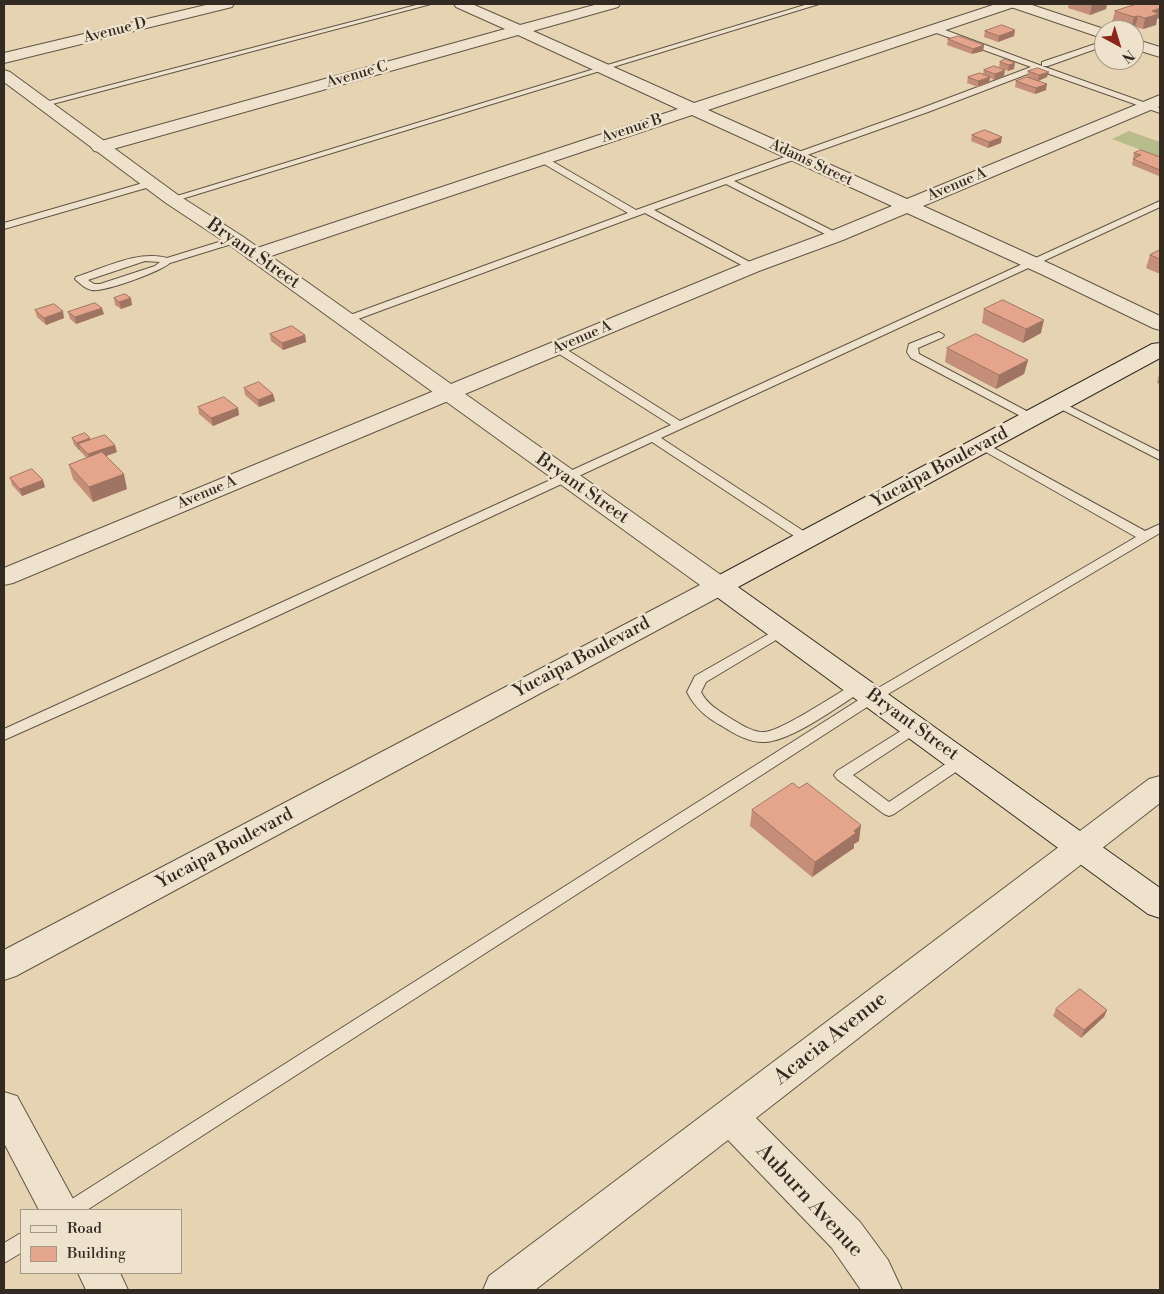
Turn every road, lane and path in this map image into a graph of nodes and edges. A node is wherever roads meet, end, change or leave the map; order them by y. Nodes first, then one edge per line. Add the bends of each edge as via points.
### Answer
1 (227, 4) edge
2 (427, 4) edge
3 (461, 4) edge
4 (614, 4) edge
5 (815, 4) edge
6 (1009, 4) edge
7 (1016, 4) edge
8 (934, 29) junction
9 (519, 30) junction
10 (1094, 31) edge
11 (1094, 47) edge
12 (1144, 47) edge
13 (1160, 52) edge
14 (4, 58) edge
15 (1042, 65) junction
16 (603, 69) junction
17 (4, 75) edge
18 (42, 104) junction
19 (1156, 106) edge
20 (694, 109) junction
21 (100, 147) junction
22 (795, 156) junction
23 (542, 159) junction
24 (727, 181) junction
25 (150, 184) junction
26 (172, 199) junction
27 (1160, 204) edge
28 (906, 206) junction
29 (646, 210) junction
30 (635, 213) junction
31 (4, 226) edge
32 (836, 236) junction
33 (235, 240) junction
34 (255, 255) junction
35 (167, 261) junction
36 (1031, 262) junction
37 (752, 267) junction
38 (346, 320) junction
39 (1160, 324) edge
40 (939, 335) dead end
41 (557, 348) junction
42 (1160, 349) edge
43 (448, 393) junction
44 (1059, 404) junction
45 (1032, 418) junction
46 (679, 425) junction
47 (653, 438) junction
48 (981, 445) junction
49 (1160, 457) edge
50 (566, 478) junction
51 (1160, 528) edge
52 (1146, 537) junction
53 (807, 539) junction
54 (4, 577) edge
55 (719, 586) junction
56 (781, 631) junction
57 (866, 692) junction
58 (915, 727) junction
59 (4, 735) edge
60 (961, 761) junction
61 (1160, 787) edge
62 (1081, 847) junction
63 (1160, 905) edge
64 (4, 966) edge
65 (4, 1108) edge
66 (730, 1117) junction
67 (59, 1209) edge
68 (73, 1209) edge
69 (20, 1243) edge
70 (4, 1254) edge
71 (99, 1274) edge
72 (108, 1290) edge
73 (503, 1290) edge
74 (882, 1290) edge

1 - 14 street, Avenue D
2 - 18 lane
3 - 9 street, Adams Street
4 - 9 street, Avenue C
5 - 16 lane
6 - 8 street, Avenue B
7 - 10 street
8 - 15 lane
8 - 20 street, Avenue B
9 - 16 street, Adams Street
9 - 21 street, Avenue C
11 - 15 lane
12 - 13 street
15 - 19 lane
15 - 22 lane
16 - 20 street, Adams Street
16 - 26 lane
17 - 18 street, Bryant Street
18 - 21 street, Bryant Street
19 - 28 street, Avenue A
20 - 22 street, Adams Street
20 - 23 street, Avenue B
21 - 25 street, Bryant Street
22 - 24 lane
22 - 28 street, Adams Street
23 - 30 lane
23 - 34 street, Avenue B
24 - 29 lane
24 - 32 lane
25 - 26 street, Bryant Street
25 - 31 lane
26 - 33 street, Bryant Street
27 - 36 lane
28 - 32 street, Avenue A
28 - 36 street, Adams Street
29 - 30 lane
29 - 37 lane
30 - 38 lane
32 - 37 street, Avenue A
33 - 34 street, Bryant Street
33 - 35 lane
34 - 38 street, Bryant Street
35 - 35 lane via 158,268 101,287 92,287 80,279 144,258
36 - 39 street, Adams Street
36 - 46 lane
37 - 41 street, Avenue A
38 - 43 street, Bryant Street
40 - 45 lane via 913,346 912,352
41 - 43 street, Avenue A
41 - 46 lane
42 - 44 street, Yucaipa Boulevard
43 - 50 street, Bryant Street
43 - 54 street, Avenue A
44 - 45 street, Yucaipa Boulevard
44 - 49 lane
45 - 48 street, Yucaipa Boulevard
46 - 47 lane
47 - 50 lane
47 - 53 lane
48 - 52 lane
48 - 53 street, Yucaipa Boulevard
50 - 55 street, Bryant Street
50 - 59 lane
51 - 52 lane
52 - 57 lane
53 - 55 street, Yucaipa Boulevard
55 - 56 street, Bryant Street
55 - 64 street, Yucaipa Boulevard
56 - 57 street, Bryant Street
56 - 57 lane via 700,680 694,692 697,700 740,730 766,737
57 - 58 street, Bryant Street
57 - 68 lane
58 - 60 street, Bryant Street
58 - 60 lane via 842,775 889,810
60 - 62 street, Bryant Street
61 - 62 street, Acacia Avenue
62 - 63 street, Bryant Street
62 - 66 street, Acacia Avenue
65 - 67 street
66 - 73 street, Acacia Avenue
66 - 74 street, Auburn Avenue via 846,1236
69 - 70 lane
71 - 72 street

